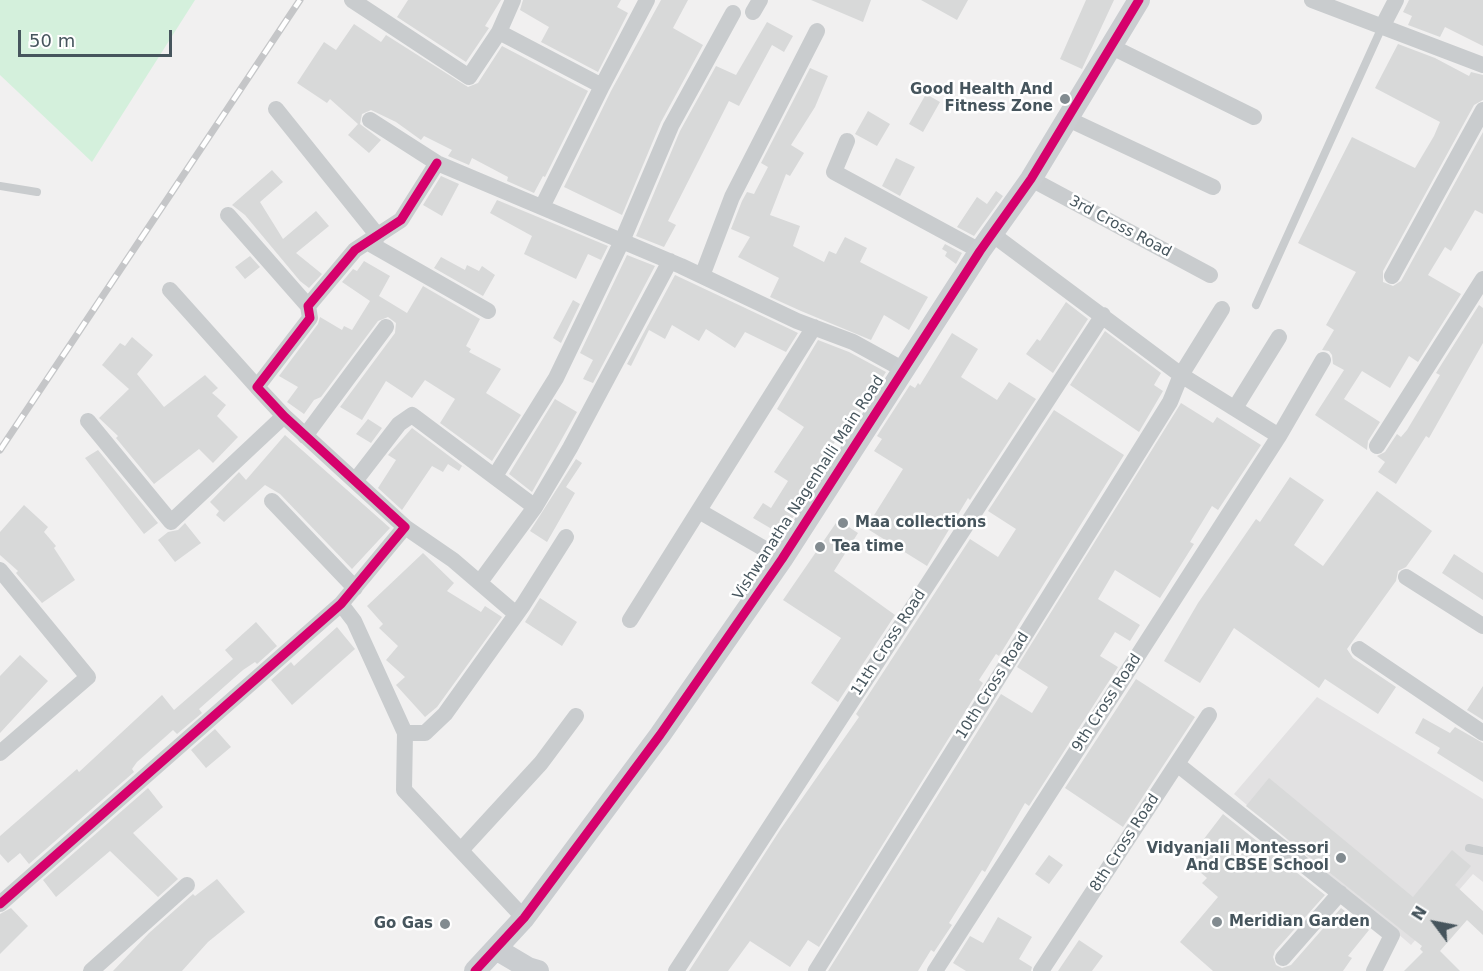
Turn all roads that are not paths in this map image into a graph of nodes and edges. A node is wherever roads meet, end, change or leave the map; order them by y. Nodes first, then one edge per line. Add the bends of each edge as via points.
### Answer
1 (352, 0) edge
2 (513, 0) edge
3 (647, 0) edge
4 (1139, 0) edge
5 (1312, 0) edge
6 (1396, 0) edge
7 (733, 13) dead end
8 (1382, 27) junction
9 (817, 31) dead end
10 (499, 32) junction
11 (1112, 47) junction
12 (1483, 65) edge
13 (602, 86) junction
14 (276, 109) dead end
15 (1483, 110) edge
16 (1254, 117) dead end
17 (1068, 119) junction
18 (370, 120) dead end
19 (847, 141) dead end
20 (437, 163) junction
21 (1031, 179) junction
22 (0, 186) edge
23 (1213, 187) dead end
24 (38, 192) dead end
25 (542, 207) junction
26 (228, 215) dead end
27 (373, 239) junction
28 (622, 241) junction
29 (986, 242) junction
30 (670, 261) junction
31 (1210, 275) dead end
32 (702, 276) junction
33 (1392, 276) dead end
34 (1483, 279) edge
35 (170, 290) dead end
36 (1256, 305) dead end
37 (308, 306) junction
38 (1222, 309) dead end
39 (488, 311) dead end
40 (1103, 315) junction
41 (386, 327) dead end
42 (814, 327) junction
43 (1279, 337) dead end
44 (1323, 360) dead end
45 (904, 370) junction
46 (1181, 375) junction
47 (257, 387) junction
48 (1235, 408) junction
49 (284, 416) junction
50 (87, 421) dead end
51 (305, 436) junction
52 (1279, 436) junction
53 (1377, 446) dead end
54 (495, 476) junction
55 (355, 481) junction
56 (272, 501) dead end
57 (535, 507) junction
58 (699, 511) junction
59 (405, 527) junction
60 (566, 537) dead end
61 (783, 560) junction
62 (0, 570) edge
63 (1406, 577) dead end
64 (480, 582) junction
65 (355, 588) junction
66 (341, 604) junction
67 (516, 614) junction
68 (630, 620) dead end
69 (1483, 626) edge
70 (1359, 649) dead end
71 (1209, 715) dead end
72 (576, 716) dead end
73 (1483, 733) edge
74 (405, 734) junction
75 (0, 753) edge
76 (1177, 764) junction
77 (1469, 848) dead end
78 (462, 849) junction
79 (1483, 852) edge
80 (0, 881) edge
81 (187, 885) dead end
82 (13, 892) junction
83 (1340, 893) junction
84 (0, 904) edge
85 (524, 918) junction
86 (496, 949) junction
87 (1283, 958) dead end
88 (91, 971) edge
89 (475, 971) edge
90 (538, 971) edge
91 (676, 971) edge
92 (816, 971) edge
93 (935, 971) edge
94 (1041, 971) edge
95 (1374, 971) edge

1 - 10 street via 469,77
2 - 10 street
3 - 13 street
4 - 11 street, Vishwanatha Nagenhalli Main Road
5 - 8 street
6 - 8 street
7 - 28 street via 671,126
8 - 12 street
8 - 36 lane
9 - 32 street via 732,197
10 - 13 street
11 - 16 street
11 - 17 street, Vishwanatha Nagenhalli Main Road
13 - 25 street
14 - 27 street
15 - 33 street
17 - 21 street, Vishwanatha Nagenhalli Main Road
17 - 23 street
18 - 20 street
19 - 29 street via 834,172
20 - 25 street
20 - 27 street via 401,220
21 - 29 street, Vishwanatha Nagenhalli Main Road
21 - 31 street, 3rd Cross Road
22 - 24 lane
25 - 28 street
26 - 37 street
27 - 37 street via 355,250
27 - 39 street
28 - 30 street
28 - 54 street via 556,378
29 - 40 street
29 - 45 street, Vishwanatha Nagenhalli Main Road
30 - 32 street
30 - 57 street
32 - 42 street
34 - 53 street
35 - 47 street
37 - 47 street via 310,318
38 - 46 street, 10th Cross Road
40 - 46 street
40 - 91 street, 11th Cross Road
41 - 51 street
42 - 45 street via 853,342
42 - 58 street
43 - 48 street
44 - 52 street, 9th Cross Road
45 - 61 street, Vishwanatha Nagenhalli Main Road
46 - 48 street
46 - 92 street, 10th Cross Road via 1170,402
47 - 49 street
48 - 52 street
49 - 50 street via 171,522
49 - 51 street
51 - 55 street
52 - 93 street, 9th Cross Road
54 - 55 street via 412,415 399,424
54 - 57 street
55 - 59 street
56 - 65 street
57 - 64 street
58 - 61 street
58 - 68 street
59 - 64 street
59 - 65 street
60 - 67 street
61 - 85 street, Vishwanatha Nagenhalli Main Road
62 - 75 street via 88,677
63 - 69 street
64 - 67 street
65 - 66 street
66 - 74 street via 354,621
66 - 82 street
67 - 74 street via 445,714 425,733
70 - 73 street
71 - 76 street, 8th Cross Road
72 - 78 street via 541,763
74 - 78 street via 404,790
76 - 83 street
76 - 94 street, 8th Cross Road
77 - 79 lane
78 - 85 street
80 - 82 street
81 - 88 street
82 - 84 street
83 - 87 street
83 - 95 street via 1392,934
85 - 86 street, Vishwanatha Nagenhalli Main Road
86 - 89 street, Vishwanatha Nagenhalli Main Road
86 - 90 street

